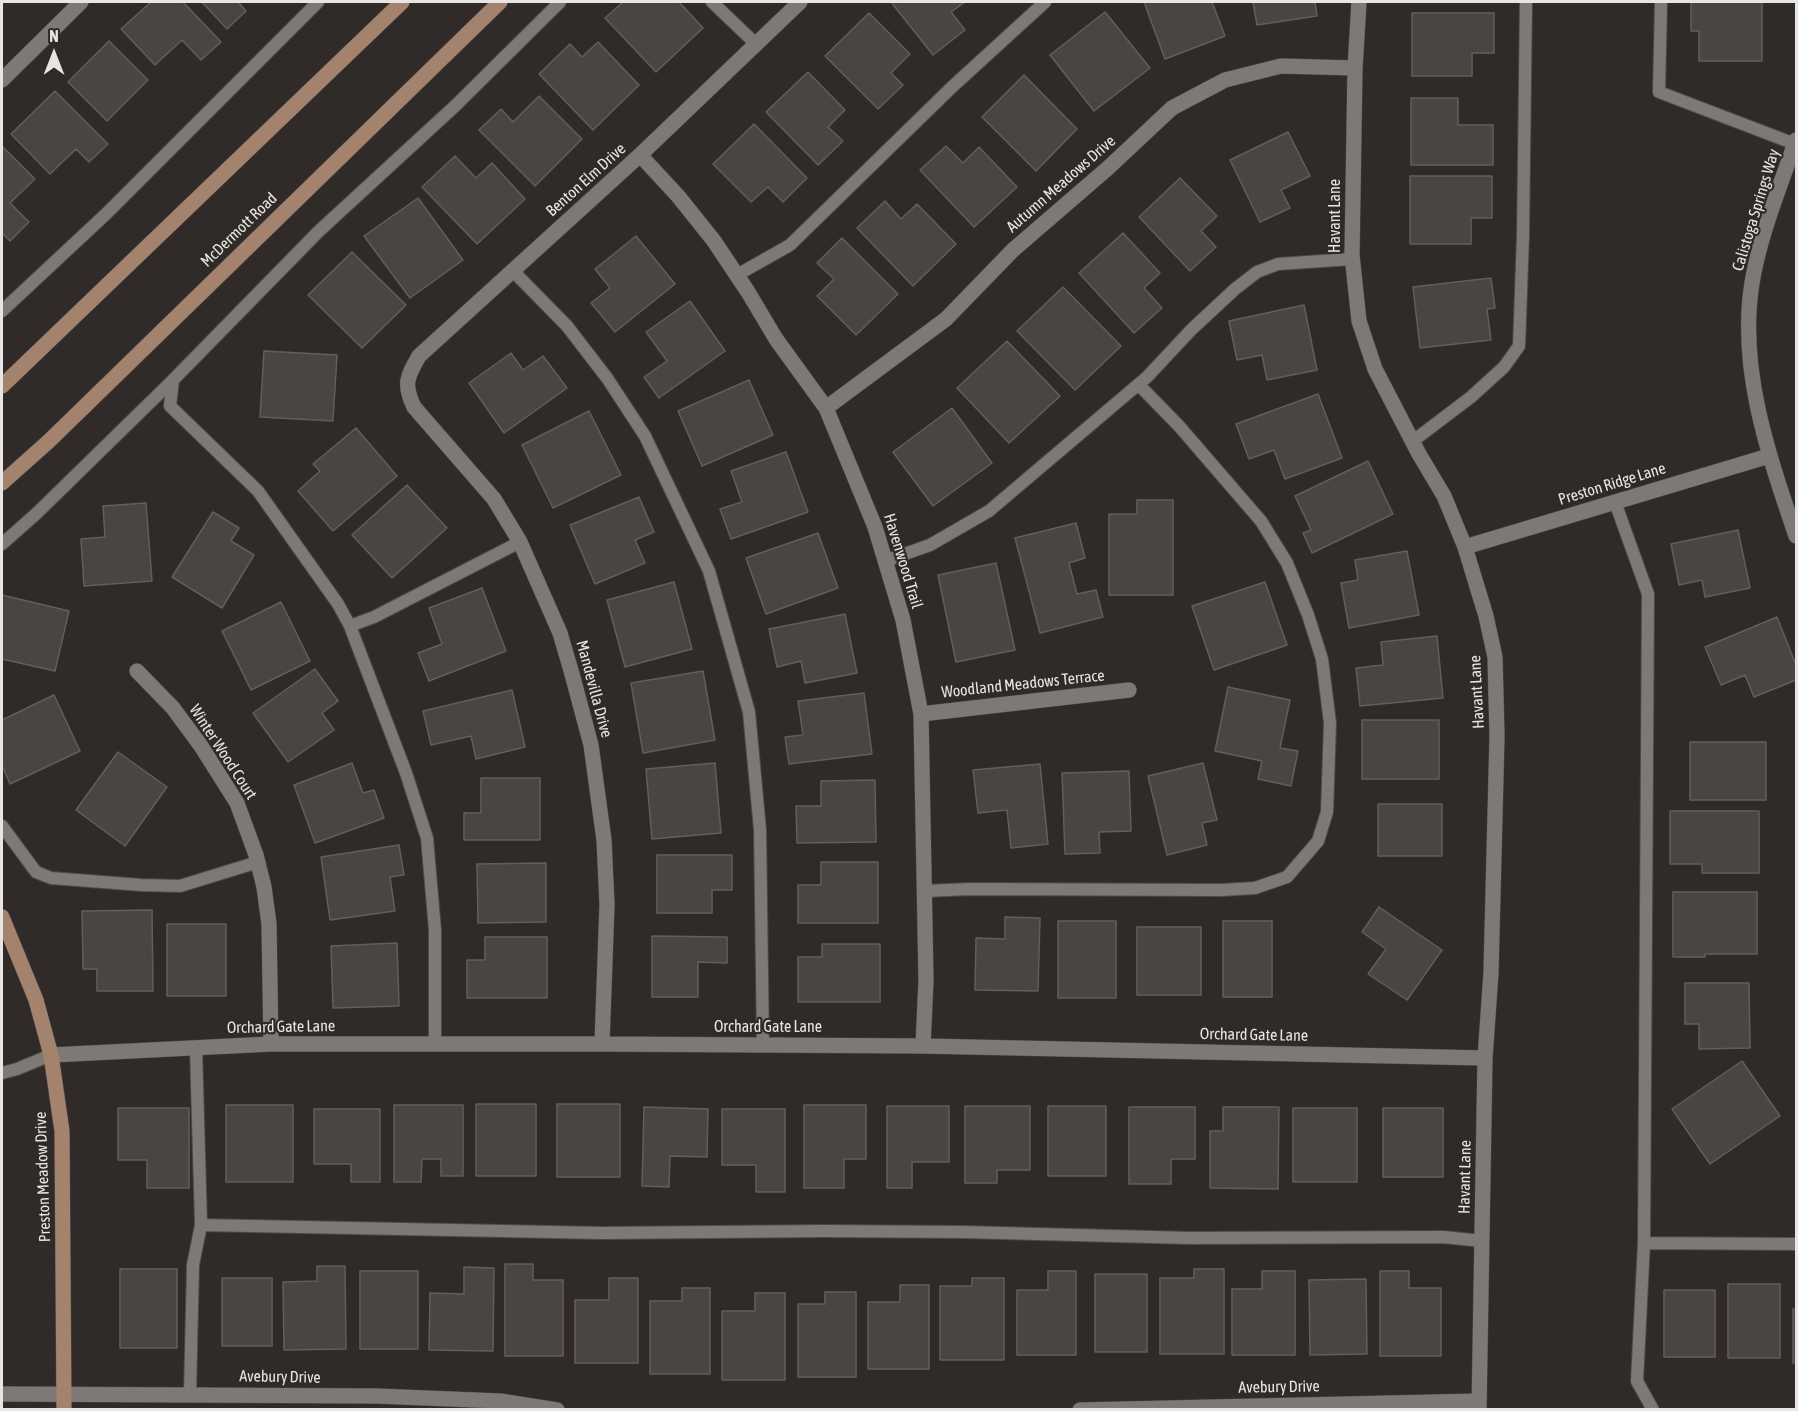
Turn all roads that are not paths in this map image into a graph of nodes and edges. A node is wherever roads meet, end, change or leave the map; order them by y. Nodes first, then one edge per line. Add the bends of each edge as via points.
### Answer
1 (81, 2) edge
2 (318, 2) edge
3 (402, 2) edge
4 (500, 2) edge
5 (560, 2) edge
6 (712, 2) edge
7 (800, 2) edge
8 (1046, 2) edge
9 (1359, 2) edge
10 (1526, 2) edge
11 (1661, 2) edge
12 (756, 44) junction
13 (1354, 68) junction
14 (2, 80) edge
15 (1796, 142) edge
16 (640, 154) junction
17 (1352, 259) junction
18 (513, 271) junction
19 (737, 275) junction
20 (2, 311) edge
21 (173, 380) junction
22 (1138, 385) junction
23 (2, 386) edge
24 (406, 391) joint
25 (826, 408) junction
26 (1413, 441) junction
27 (1769, 456) junction
28 (2, 483) edge
29 (1615, 502) junction
30 (1797, 536) edge
31 (520, 542) junction
32 (2, 544) edge
33 (1465, 547) junction
34 (885, 561) junction
35 (350, 626) junction
36 (137, 671) dead end
37 (1128, 690) dead end
38 (921, 714) junction
39 (2, 826) edge
40 (258, 862) junction
41 (924, 891) junction
42 (2, 917) edge
43 (271, 1044) junction
44 (435, 1044) junction
45 (602, 1044) junction
46 (763, 1045) junction
47 (923, 1046) junction
48 (196, 1048) junction
49 (51, 1056) junction
50 (1485, 1058) junction
51 (2, 1073) edge
52 (201, 1225) junction
53 (1482, 1241) junction
54 (1644, 1243) junction
55 (1797, 1244) edge
56 (2, 1394) edge
57 (64, 1394) junction
58 (190, 1394) junction
59 (1479, 1405) edge
60 (64, 1410) edge
61 (557, 1410) edge
62 (1080, 1410) edge
63 (1653, 1410) edge

1 - 14 street
2 - 20 lane via 107,213
3 - 23 main road
4 - 28 main road, McDermott Road
5 - 21 lane via 320,231
6 - 12 lane
7 - 12 street, Benton Elm Drive
8 - 19 lane via 952,87 790,245
9 - 13 street, Havant Lane
10 - 26 lane via 1519,346 1504,367
11 - 15 lane via 1659,92
12 - 16 street, Benton Elm Drive
13 - 17 street, Havant Lane
13 - 25 street, Autumn Meadows Drive via 1281,66 1225,80 1172,108 1013,250 946,319
15 - 27 street, Calistoga Springs Way via 1762,239 1752,284 1752,372
16 - 18 street, Benton Elm Drive
16 - 19 street, Havenwood Trail via 686,205
17 - 22 lane via 1278,264 1257,273 1191,330
17 - 26 street, Havant Lane via 1359,321 1375,369
18 - 24 street, Benton Elm Drive via 419,356
18 - 46 lane via 567,326 645,436 709,571 749,712 760,830
19 - 25 street, Havenwood Trail
21 - 32 lane
21 - 35 lane via 170,406 258,491
22 - 34 lane via 989,511 930,545
22 - 41 lane via 1261,521 1287,563 1308,615 1322,659 1330,723 1327,812 1318,841 1287,877 1255,888
24 - 31 street, Mandevilla Drive via 414,407 494,499
25 - 34 street, Havenwood Trail
26 - 33 street, Havant Lane via 1444,496
27 - 29 street, Preston Ridge Lane
27 - 30 street, Calistoga Springs Way
29 - 33 street, Preston Ridge Lane
29 - 54 lane via 1648,594
31 - 35 lane
31 - 45 street, Mandevilla Drive via 560,633 591,746 606,872
33 - 50 street, Havant Lane via 1495,657 1497,736
34 - 38 street, Havenwood Trail via 903,620
35 - 44 lane via 427,838 435,930
36 - 40 street, Winter Wood Court via 173,708 201,746 237,803
37 - 38 street, Woodland Meadows Terrace
38 - 41 street, Havenwood Trail
39 - 40 lane via 36,872 51,878 180,886
40 - 43 street, Winter Wood Court via 269,924
41 - 47 street, Havenwood Trail
42 - 49 main road, Preston Meadow Drive via 36,999
43 - 44 street, Orchard Gate Lane
43 - 48 street, Orchard Gate Lane
44 - 45 street, Orchard Gate Lane
45 - 46 street, Orchard Gate Lane
46 - 47 street, Orchard Gate Lane
47 - 50 street, Orchard Gate Lane
48 - 49 street, Orchard Gate Lane
48 - 52 lane
49 - 51 lane
49 - 57 main road, Preston Meadow Drive via 62,1131
50 - 53 street, Havant Lane
52 - 53 lane
52 - 58 lane via 193,1265
53 - 59 street, Havant Lane
54 - 55 lane
54 - 63 lane via 1637,1381
56 - 57 street, Avebury Drive
57 - 58 street, Avebury Drive
57 - 60 main road, Preston Meadow Drive
58 - 61 street, Avebury Drive via 500,1401
59 - 62 street, Avebury Drive

